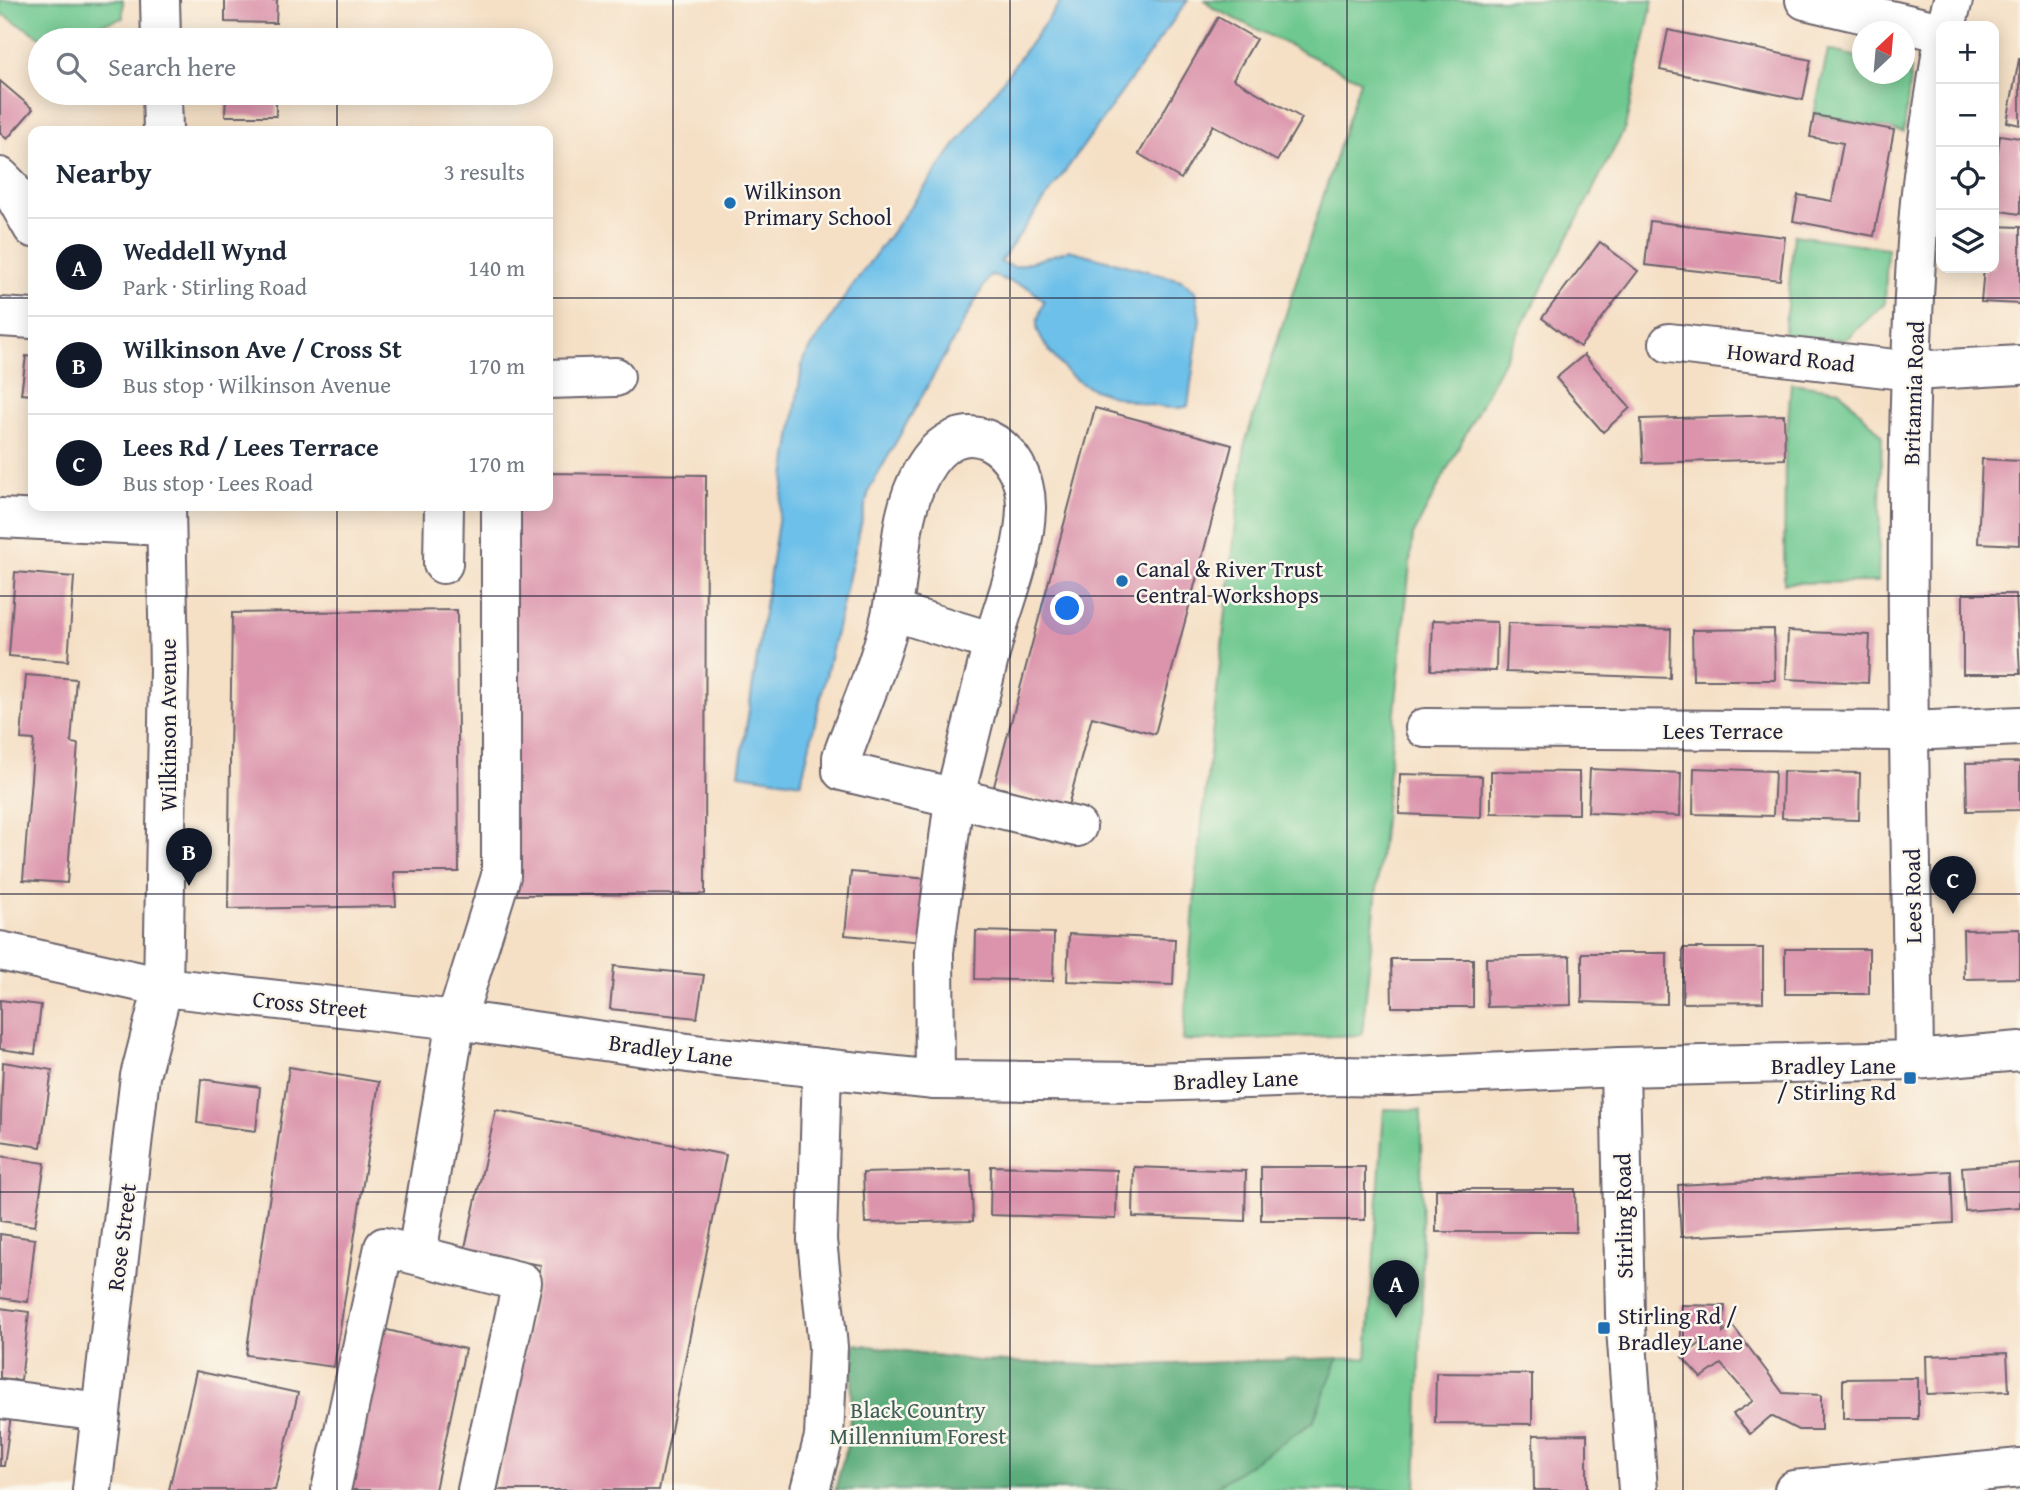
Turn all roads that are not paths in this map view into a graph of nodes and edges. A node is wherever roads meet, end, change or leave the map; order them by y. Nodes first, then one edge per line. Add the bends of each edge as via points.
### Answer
1 (160, 0) edge
2 (1805, 0) edge
3 (1952, 0) edge
4 (1947, 21) edge
5 (161, 28) edge
6 (1936, 31) edge
7 (1937, 84) edge
8 (162, 105) edge
9 (163, 126) edge
10 (0, 177) edge
11 (28, 219) edge
12 (0, 317) edge
13 (28, 319) edge
14 (1669, 343) dead end
15 (2020, 365) edge
16 (1912, 371) junction
17 (615, 377) dead end
18 (553, 379) edge
19 (444, 511) edge
20 (500, 511) edge
21 (165, 516) edge
22 (0, 518) edge
23 (443, 565) dead end
24 (892, 611) junction
25 (993, 642) junction
26 (2020, 726) edge
27 (1425, 728) dead end
28 (1910, 732) junction
29 (954, 800) junction
30 (1077, 827) dead end
31 (0, 951) edge
32 (163, 987) junction
33 (456, 1020) junction
34 (2020, 1051) edge
35 (1914, 1060) junction
36 (1620, 1067) junction
37 (822, 1068) junction
38 (935, 1080) junction
39 (416, 1254) junction
40 (0, 1399) edge
41 (101, 1412) junction
42 (2020, 1468) edge
43 (92, 1490) edge
44 (331, 1490) edge
45 (477, 1490) edge
46 (810, 1490) edge
47 (1638, 1490) edge
48 (1794, 1490) edge

1 - 5 street
2 - 6 street
3 - 4 street
7 - 16 street, Britannia Road via 1920,211
8 - 9 street
10 - 11 street
12 - 13 street
14 - 16 street, Howard Road
15 - 16 street, Howard Road
16 - 28 street, Britannia Road
17 - 18 street
19 - 23 street
20 - 33 street via 501,876
21 - 22 street
21 - 32 street, Wilkinson Avenue via 169,670
24 - 25 street
24 - 25 street via 905,513 923,470 952,439 968,433 985,438 1011,463 1022,483 1026,505 1024,529
24 - 29 street via 842,757 842,771
25 - 29 street
26 - 28 street, Lees Terrace
27 - 28 street, Lees Terrace
28 - 35 street, Lees Road
29 - 30 street
29 - 38 street via 934,952
31 - 32 street, Cross Street
32 - 33 street, Cross Street
32 - 41 street, Rose Street via 140,1076
33 - 37 street, Bradley Lane
33 - 39 street
34 - 35 street, Bradley Lane
35 - 36 street, Bradley Lane
36 - 38 street, Bradley Lane via 1149,1082
36 - 47 street, Stirling Road via 1625,1315
37 - 38 street, Bradley Lane
37 - 46 street via 817,1240 828,1347 824,1437
39 - 44 street via 384,1247
39 - 45 street via 522,1282
40 - 41 street
41 - 43 street, Rose Street
42 - 48 street

